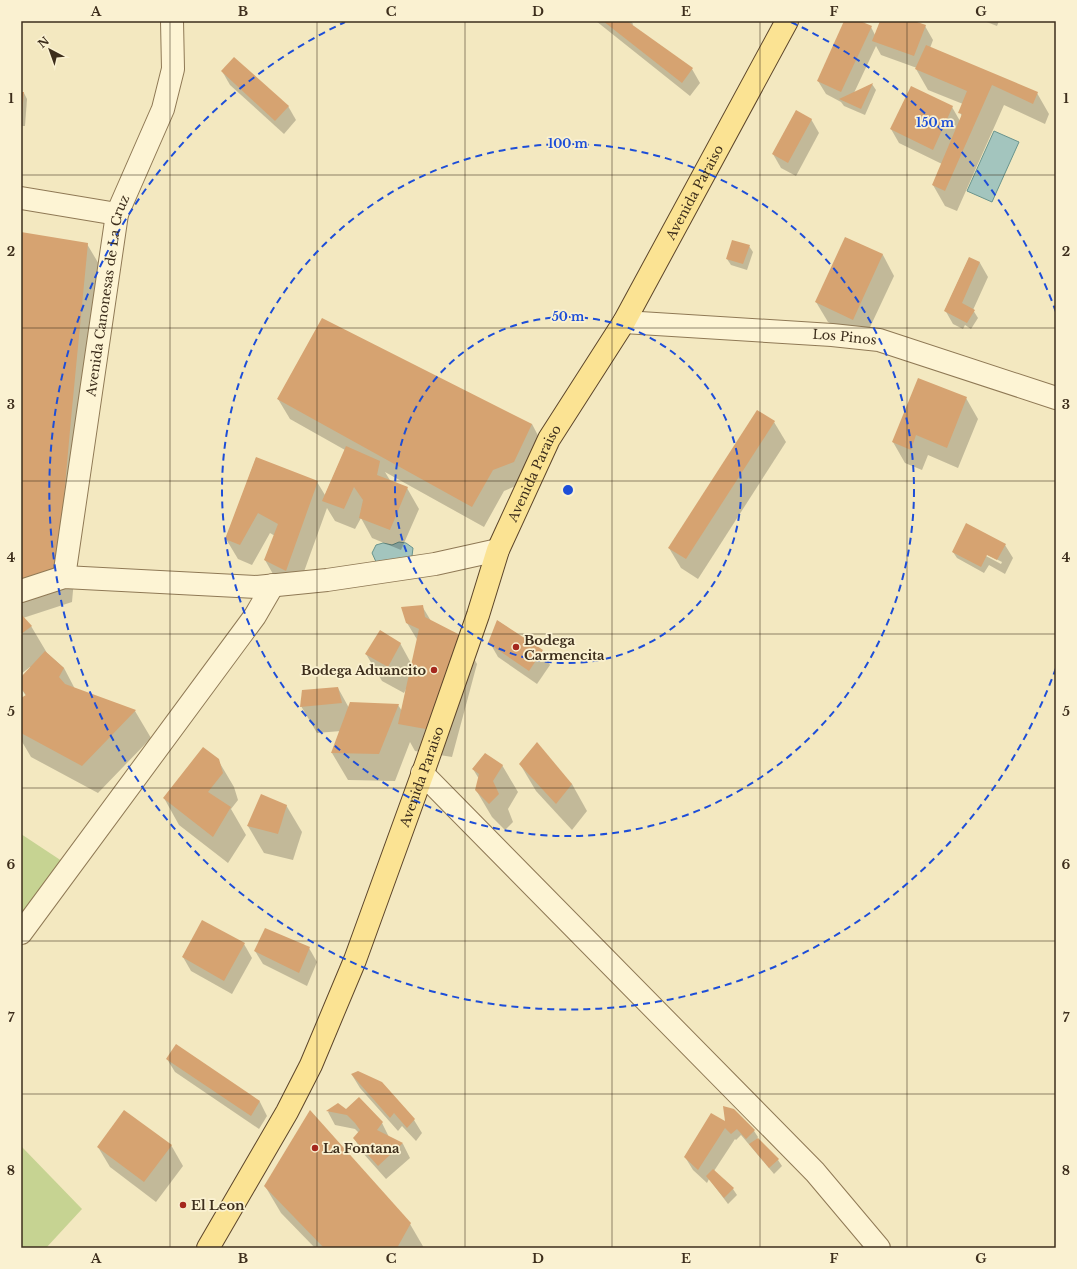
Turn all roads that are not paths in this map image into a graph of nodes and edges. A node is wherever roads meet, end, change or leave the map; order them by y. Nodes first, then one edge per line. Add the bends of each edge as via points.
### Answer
1 (172, 21) edge
2 (787, 21) edge
3 (21, 198) edge
4 (118, 214) junction
5 (624, 322) junction
6 (1056, 398) edge
7 (498, 550) junction
8 (64, 577) junction
9 (273, 586) junction
10 (21, 591) edge
11 (422, 773) junction
12 (21, 933) edge
13 (208, 1248) edge
14 (879, 1248) edge

1 - 4 street, Avenida Canonesas de La Cruz via 173,69 163,108
2 - 5 main road, Avenida Paraiso
3 - 4 street
4 - 8 street, Avenida Canonesas de La Cruz
5 - 6 street, Los Pinos via 879,340
5 - 7 main road, Avenida Paraiso via 549,440
7 - 9 street via 435,564
7 - 11 main road, Avenida Paraiso via 478,615
8 - 9 street
8 - 10 street
9 - 12 street via 251,622
11 - 13 main road, Avenida Paraiso via 355,960 311,1065 287,1112
11 - 14 street via 815,1172

